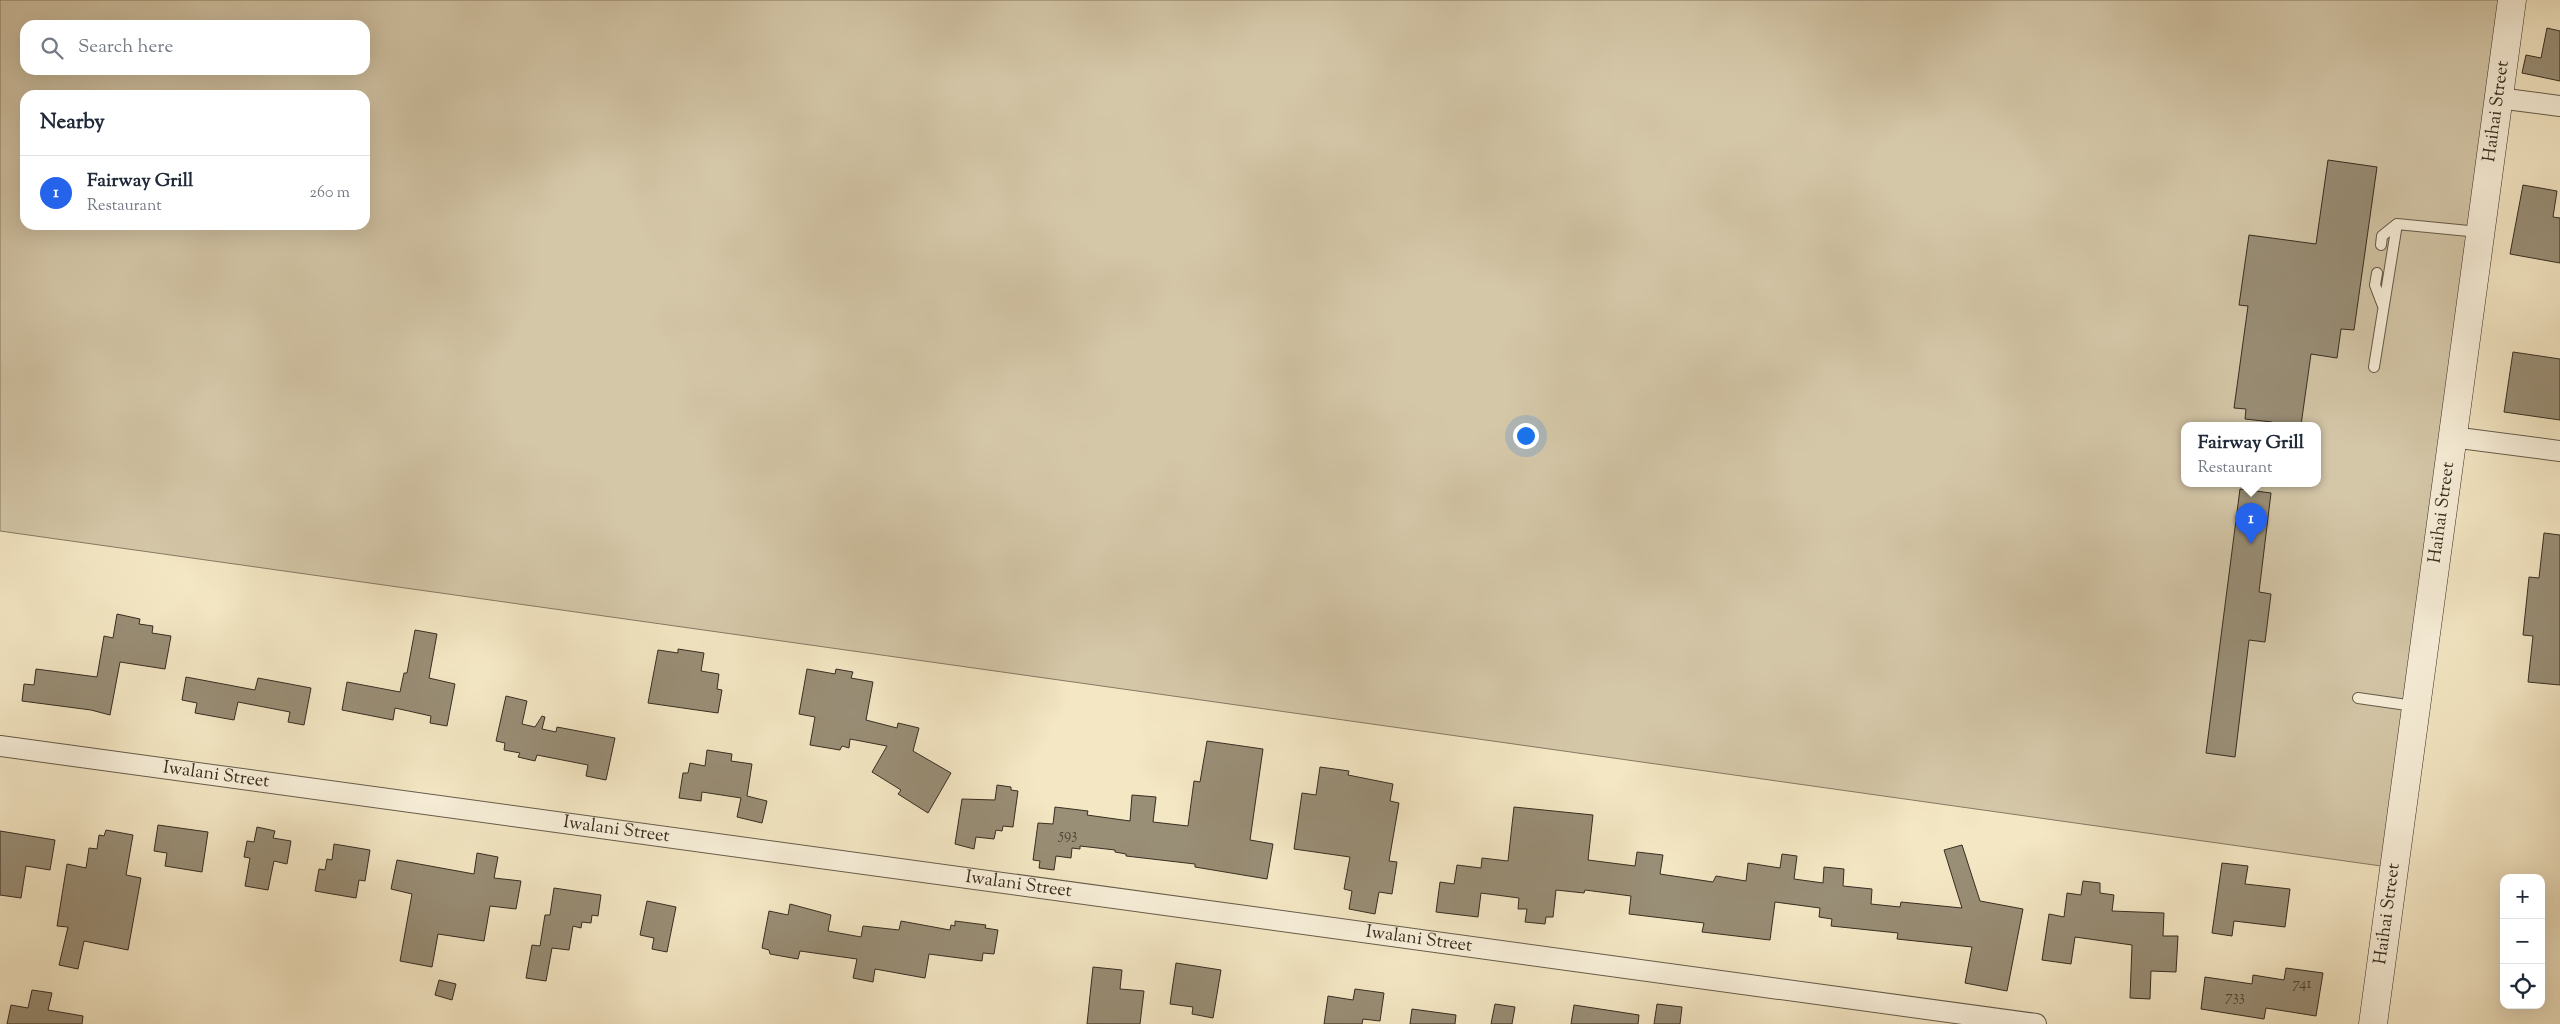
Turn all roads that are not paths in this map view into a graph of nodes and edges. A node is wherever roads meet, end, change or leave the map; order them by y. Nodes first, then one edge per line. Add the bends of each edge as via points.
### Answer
1 (2512, 0) edge
2 (2498, 98) junction
3 (2560, 106) edge
4 (2397, 224) junction
5 (2480, 232) junction
6 (2380, 245) dead end
7 (2376, 273) dead end
8 (2384, 307) junction
9 (2374, 367) dead end
10 (2452, 438) junction
11 (2560, 451) edge
12 (2358, 698) dead end
13 (2416, 706) junction
14 (0, 746) edge
15 (2036, 1024) edge
16 (2373, 1024) edge

1 - 2 street, Haihai Street
2 - 3 street
2 - 5 street, Haihai Street
4 - 5 lane
4 - 6 lane via 2382,236
4 - 8 lane
5 - 10 street, Haihai Street
7 - 8 lane via 2375,285
8 - 9 lane
10 - 11 street
10 - 13 street, Haihai Street
12 - 13 lane
13 - 16 street, Haihai Street
14 - 15 street, Iwalani Street

